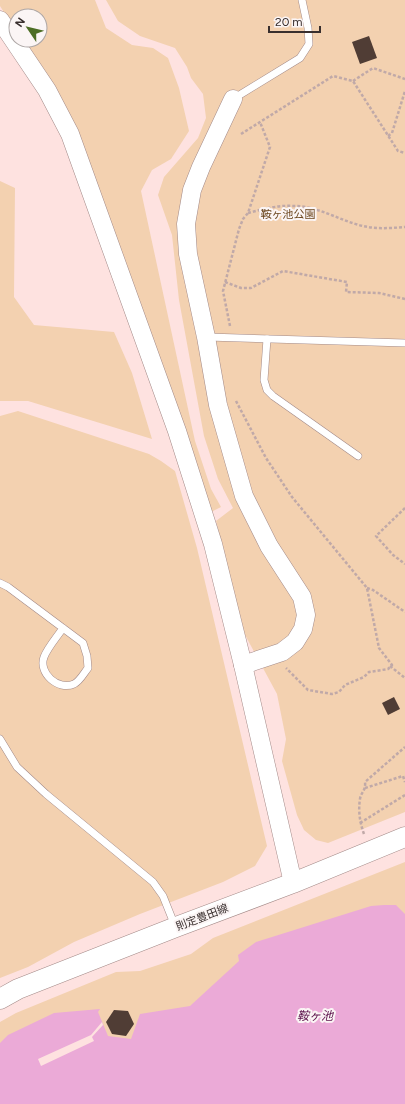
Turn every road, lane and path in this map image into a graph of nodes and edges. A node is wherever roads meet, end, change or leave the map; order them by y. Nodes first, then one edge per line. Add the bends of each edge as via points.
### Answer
1 (302, 0) edge
2 (0, 20) edge
3 (405, 79) edge
4 (353, 81) junction
5 (405, 91) edge
6 (233, 99) joint
7 (260, 122) junction
8 (241, 134) dead end
9 (388, 136) junction
10 (405, 153) edge
11 (248, 213) junction
12 (405, 227) edge
13 (225, 282) junction
14 (405, 299) edge
15 (206, 337) junction
16 (232, 338) junction
17 (267, 339) junction
18 (405, 343) edge
19 (233, 394) dead end
20 (358, 456) dead end
21 (405, 508) edge
22 (405, 564) edge
23 (0, 583) edge
24 (367, 588) junction
25 (405, 612) edge
26 (63, 628) junction
27 (243, 665) junction
28 (390, 666) junction
29 (286, 668) dead end
30 (405, 678) edge
31 (0, 739) edge
32 (405, 747) edge
33 (405, 782) edge
34 (365, 788) junction
35 (405, 796) edge
36 (360, 823) junction
37 (364, 836) dead end
38 (405, 837) edge
39 (293, 883) junction
40 (176, 927) junction
41 (0, 999) edge

1 - 6 lane via 309,44 300,58
2 - 27 street via 47,90 70,134 177,431 213,544
3 - 4 path via 373,68
4 - 7 path via 333,76
4 - 9 path
5 - 9 path via 392,133
6 - 15 street via 192,190 186,224 188,254
7 - 8 path
7 - 11 path via 270,146
9 - 10 path via 398,151
11 - 12 path via 267,207 295,206 368,227
11 - 13 path via 239,230
13 - 14 path via 240,288 251,288 283,271 347,282 346,292 380,293
13 - 16 path via 223,291
15 - 16 lane
15 - 27 street via 218,405 244,496 269,546 302,597 306,615 304,629 295,642 282,652
16 - 17 lane
17 - 18 lane
17 - 20 lane via 264,380 267,390
19 - 24 path via 266,458 292,496
21 - 22 path via 376,536
23 - 26 lane
24 - 25 path
24 - 28 path via 379,648 392,665
26 - 26 lane via 83,644 88,668 74,684 65,686 48,678 43,668 44,657
27 - 39 street
28 - 29 path via 388,669 368,672 364,677 332,694 308,690
28 - 30 path
31 - 40 lane via 17,767 153,882 163,896
32 - 34 path via 364,782
33 - 34 path via 403,776
34 - 36 path via 360,798
35 - 36 path
36 - 37 path
38 - 39 main road, 則定豊田線
39 - 40 main road, 則定豊田線
40 - 41 main road, 則定豊田線 via 18,989

